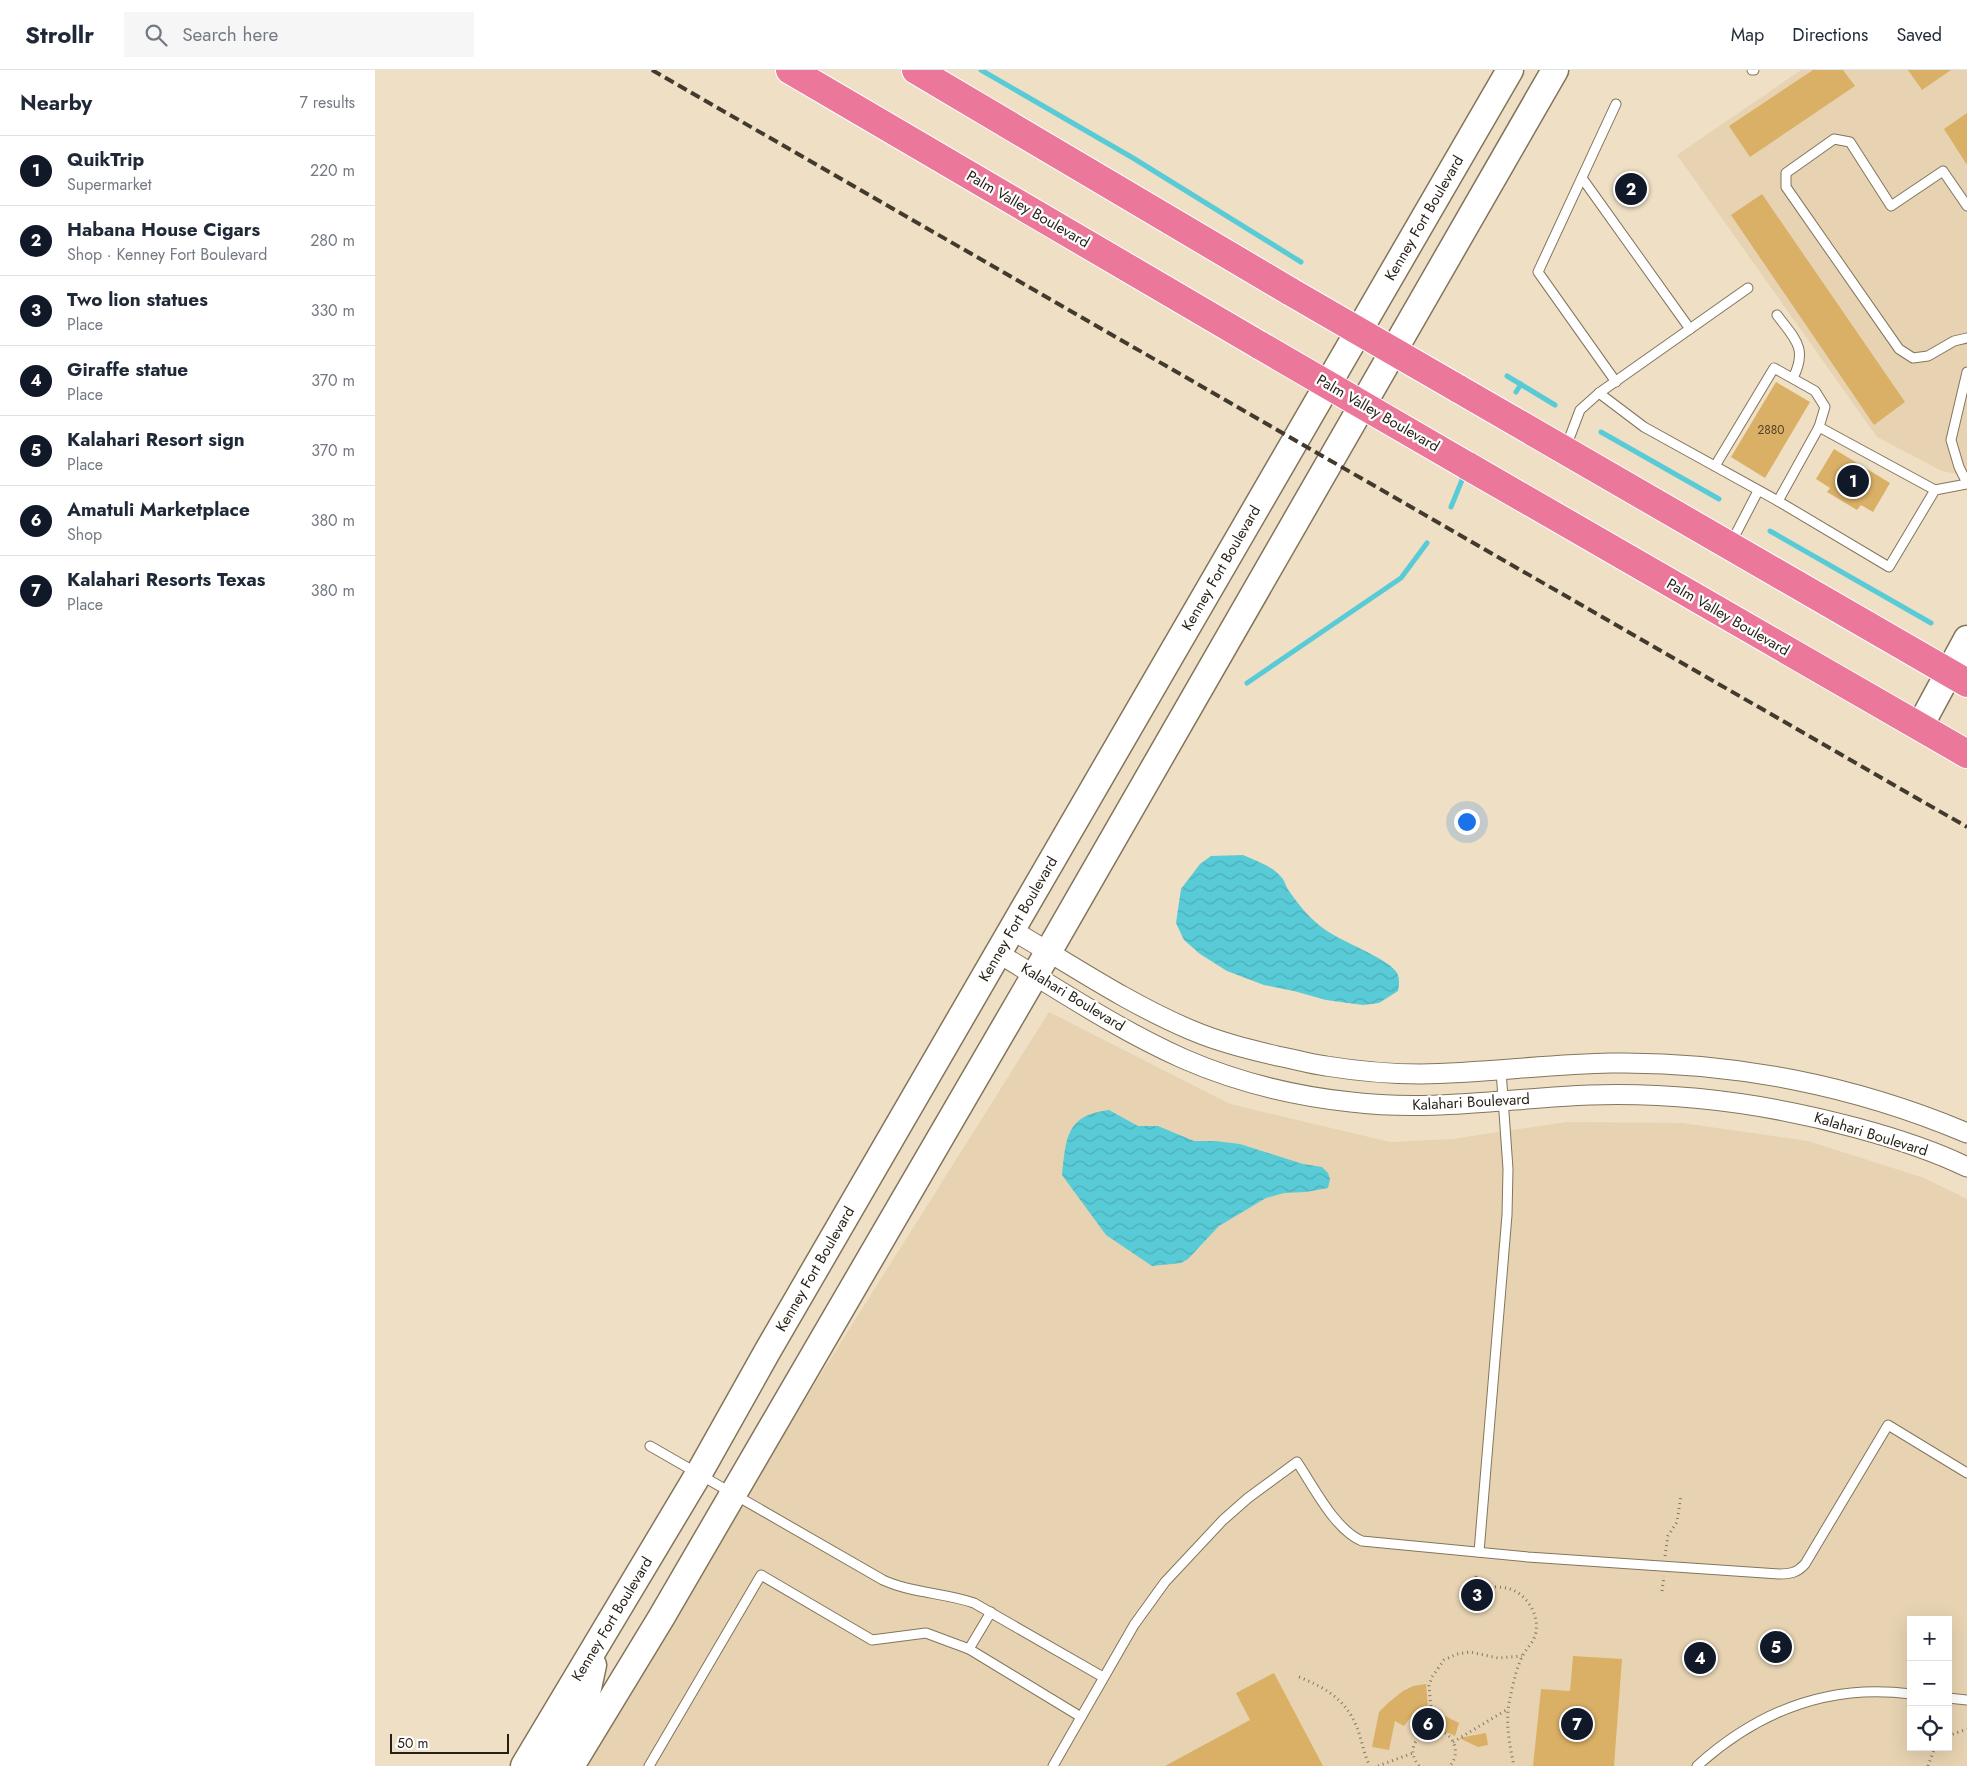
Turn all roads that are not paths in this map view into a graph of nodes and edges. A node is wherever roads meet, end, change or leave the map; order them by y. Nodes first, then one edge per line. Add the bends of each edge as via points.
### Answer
1 (790, 70) edge
2 (916, 70) edge
3 (1510, 70) edge
4 (1555, 70) edge
5 (1616, 104) dead end
6 (1582, 178) junction
7 (1967, 206) edge
8 (1748, 288) dead end
9 (1777, 315) dead end
10 (1690, 329) junction
11 (1967, 338) edge
12 (1967, 372) edge
13 (1793, 378) junction
14 (1616, 382) junction
15 (1599, 394) junction
16 (1819, 427) junction
17 (1564, 450) junction
18 (1715, 466) junction
19 (1967, 483) edge
20 (1935, 490) junction
21 (1758, 491) junction
22 (1778, 501) junction
23 (1729, 545) junction
24 (1967, 639) edge
25 (1958, 678) edge
26 (1920, 726) junction
27 (1967, 754) edge
28 (1012, 930) junction
29 (1048, 951) junction
30 (998, 953) junction
31 (1035, 975) junction
32 (1501, 1070) junction
33 (1503, 1101) junction
34 (1967, 1133) edge
35 (1967, 1167) edge
36 (650, 1446) dead end
37 (1967, 1473) edge
38 (698, 1475) junction
39 (733, 1495) junction
40 (1479, 1552) junction
41 (991, 1612) junction
42 (597, 1644) junction
43 (969, 1649) junction
44 (1103, 1677) junction
45 (1907, 1693) edge
46 (1952, 1698) edge
47 (1967, 1700) edge
48 (1081, 1717) junction
49 (524, 1766) edge
50 (549, 1766) edge
51 (571, 1766) edge
52 (649, 1766) edge
53 (1053, 1766) edge
54 (1697, 1766) edge

1 - 26 highway, Palm Valley Boulevard, bridge
2 - 17 highway, bridge
3 - 28 main road, Kenney Fort Boulevard
4 - 29 main road
5 - 6 lane
6 - 10 lane
6 - 14 lane via 1539,272
7 - 11 lane via 1943,171 1891,206 1850,142 1835,139 1786,173 1786,187 1899,349 1913,358 1928,356 1954,341
8 - 10 lane
9 - 13 lane via 1799,346 1799,365
10 - 14 lane
12 - 19 lane via 1951,440
13 - 16 lane via 1815,391 1825,407
13 - 18 lane via 1774,368
14 - 15 lane
15 - 17 lane via 1580,410
15 - 18 lane via 1644,427
16 - 20 lane
16 - 22 lane
17 - 23 highway
18 - 21 lane
19 - 20 lane
20 - 22 lane via 1889,566
21 - 22 lane
21 - 23 lane
23 - 25 highway
24 - 25 main road
25 - 26 main road
26 - 27 highway, Palm Valley Boulevard
28 - 29 street, Kalahari Boulevard
28 - 30 main road, Kenney Fort Boulevard
29 - 31 main road
29 - 32 street, Kalahari Boulevard via 1161,1016 1221,1042 1324,1066 1359,1070 1420,1074
30 - 31 street, Kalahari Boulevard
30 - 38 main road, Kenney Fort Boulevard
31 - 33 street, Kalahari Boulevard via 1151,1043 1184,1059 1251,1083 1325,1098 1385,1105
31 - 39 main road
32 - 33 lane
32 - 34 street, Kalahari Boulevard via 1613,1063 1758,1073 1846,1091
33 - 35 street, Kalahari Boulevard via 1591,1095 1729,1101 1782,1109 1871,1132
33 - 40 lane via 1508,1169 1507,1216
36 - 38 lane
37 - 40 lane via 1888,1425 1805,1564 1799,1570 1786,1574
38 - 39 lane
38 - 42 main road, Kenney Fort Boulevard
39 - 41 lane via 891,1584 956,1597
39 - 51 main road
40 - 44 lane via 1373,1543 1355,1538 1337,1523 1297,1462 1248,1498 1181,1563 1144,1610
41 - 43 lane
41 - 44 lane
42 - 49 main road, Kenney Fort Boulevard
42 - 50 main road via 583,1711
43 - 48 lane
43 - 52 lane via 926,1633 872,1640 761,1575
44 - 48 lane
45 - 54 lane via 1847,1693 1803,1702 1755,1723
46 - 47 lane
48 - 53 lane

